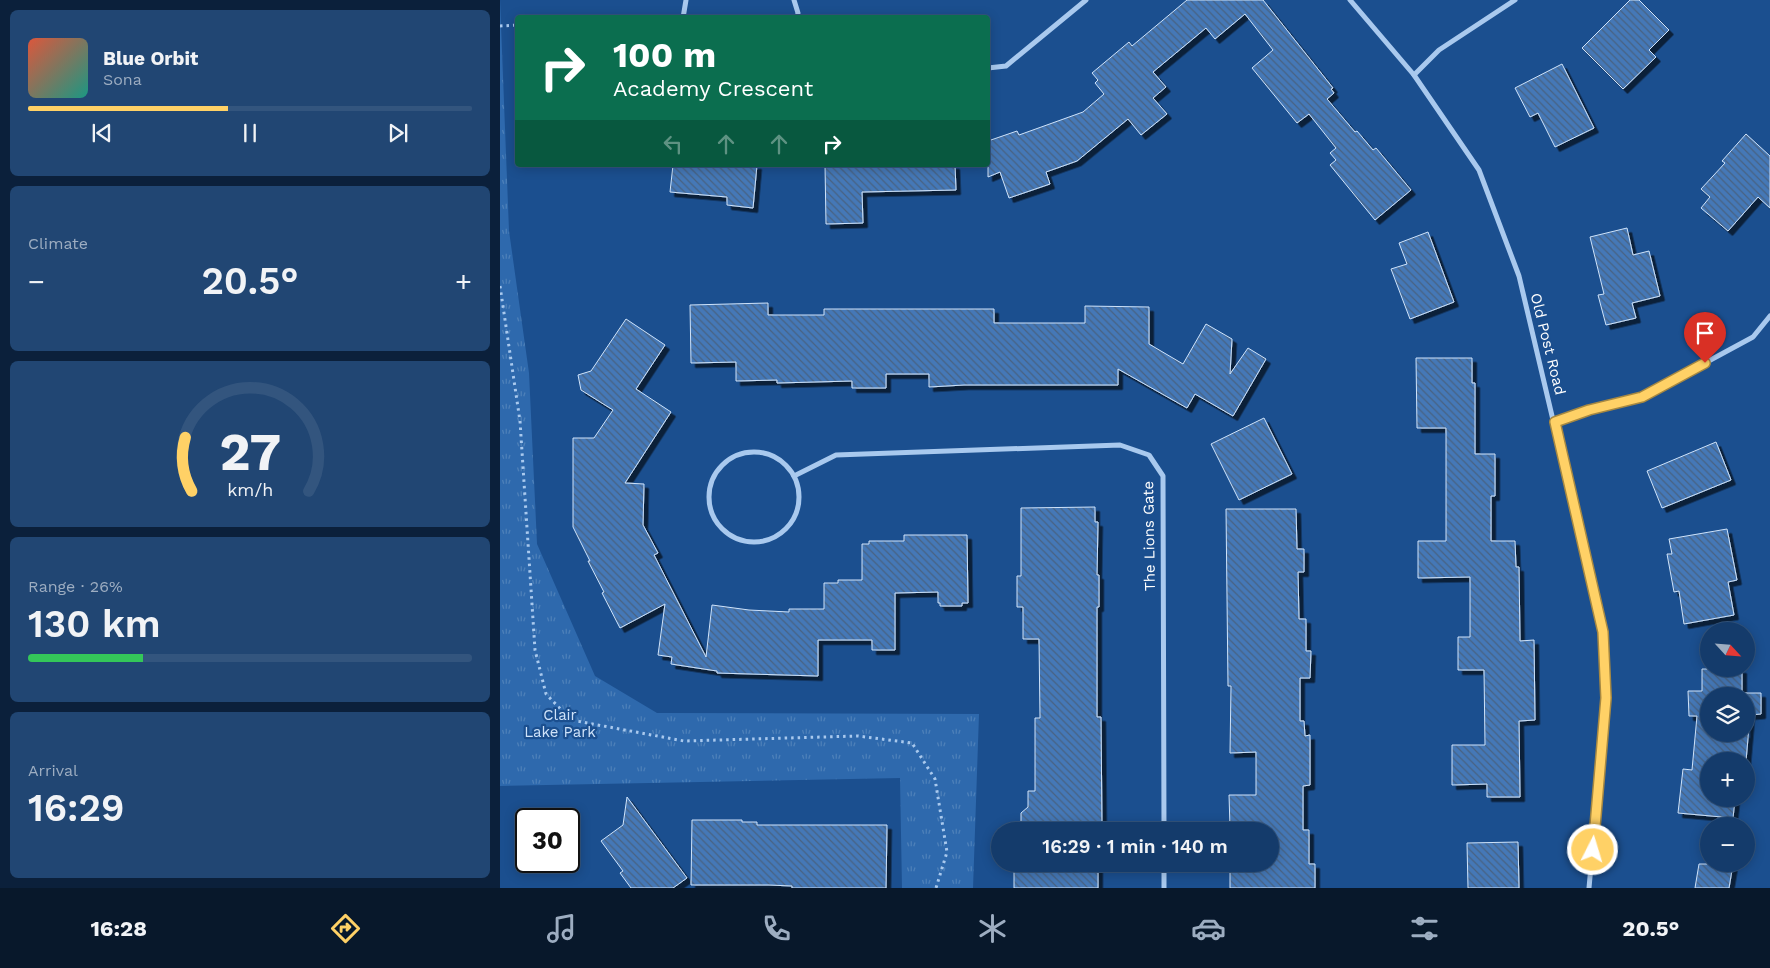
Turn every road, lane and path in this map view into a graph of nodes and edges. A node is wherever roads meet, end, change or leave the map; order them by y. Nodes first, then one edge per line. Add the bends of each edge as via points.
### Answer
1 (686, 0) edge
2 (794, 0) edge
3 (1086, 0) edge
4 (1350, 0) edge
5 (1515, 0) edge
6 (684, 15) edge
7 (798, 15) edge
8 (515, 25) edge
9 (500, 26) edge
10 (990, 68) edge
11 (1414, 75) junction
12 (500, 286) edge
13 (1770, 316) edge
14 (1555, 422) junction
15 (794, 476) junction
16 (1164, 822) edge
17 (1164, 872) edge
18 (936, 888) edge
19 (1164, 888) edge
20 (1589, 888) edge

1 - 6 street
2 - 7 street
3 - 10 street via 1006,66
4 - 11 street, Old Post Road
5 - 11 street via 1439,50
8 - 9 path
11 - 14 street, Old Post Road via 1479,170 1519,276
12 - 18 path via 520,421 535,650 546,694 571,720 684,741 858,736 912,743 935,779 947,852
13 - 14 street via 1753,337 1642,397
14 - 20 street, Old Post Road via 1603,632 1606,698
15 - 15 street via 784,463 758,451 731,458 711,481 709,507 712,516 734,538 750,542 775,537 788,527 796,514 799,490
15 - 16 street, The Lions Gate via 836,455 1120,445 1149,455 1163,476
17 - 19 street

